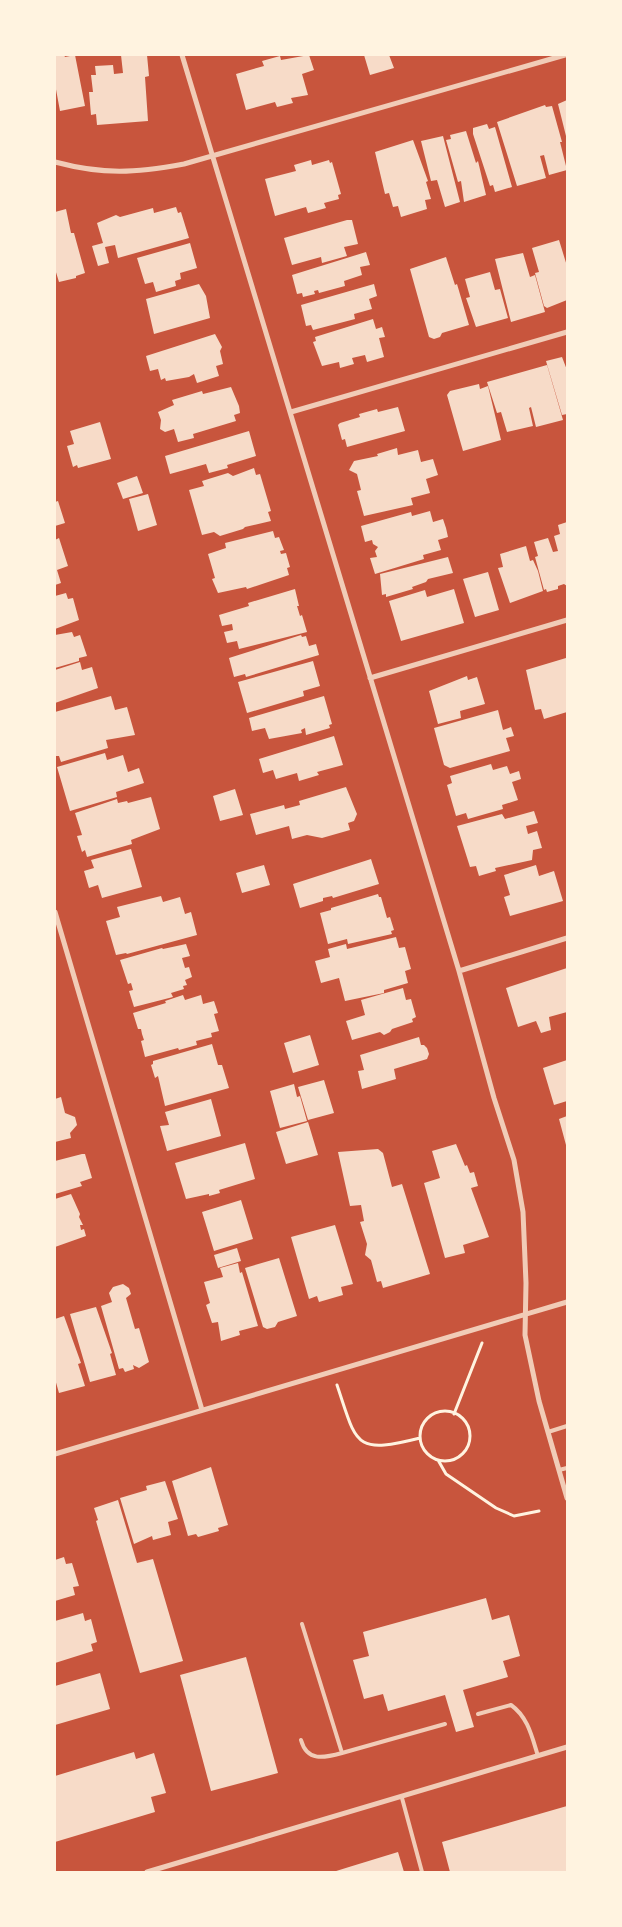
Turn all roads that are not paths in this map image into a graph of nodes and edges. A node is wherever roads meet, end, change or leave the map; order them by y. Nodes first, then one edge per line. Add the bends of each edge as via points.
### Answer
1 (182, 55) edge
2 (565, 55) edge
3 (212, 155) junction
4 (55, 162) edge
5 (567, 332) edge
6 (291, 412) junction
7 (567, 620) edge
8 (370, 678) junction
9 (55, 912) edge
10 (567, 938) edge
11 (459, 971) junction
12 (567, 1302) edge
13 (525, 1314) junction
14 (202, 1410) junction
15 (567, 1426) edge
16 (548, 1432) junction
17 (55, 1454) edge
18 (567, 1468) edge
19 (559, 1470) junction
20 (567, 1498) edge
21 (302, 1624) dead end
22 (478, 1714) dead end
23 (445, 1724) dead end
24 (301, 1740) dead end
25 (567, 1747) edge
26 (342, 1754) junction
27 (538, 1756) junction
28 (402, 1798) junction
29 (147, 1872) edge
30 (422, 1872) edge

1 - 3 street
2 - 3 street
3 - 4 street via 184,164 124,172 97,171
3 - 6 street
5 - 6 street
6 - 8 street
7 - 8 street
8 - 11 street
9 - 14 street
10 - 11 street
11 - 13 street via 514,1160 523,1212
12 - 13 street
13 - 14 street
13 - 16 street via 525,1335
14 - 17 street
15 - 16 lane
16 - 19 street
18 - 19 lane
19 - 20 street
21 - 26 lane
22 - 27 lane via 511,1705 521,1713
23 - 26 lane
24 - 26 lane via 308,1754 316,1758
25 - 27 street
27 - 28 street
28 - 29 street
28 - 30 lane

